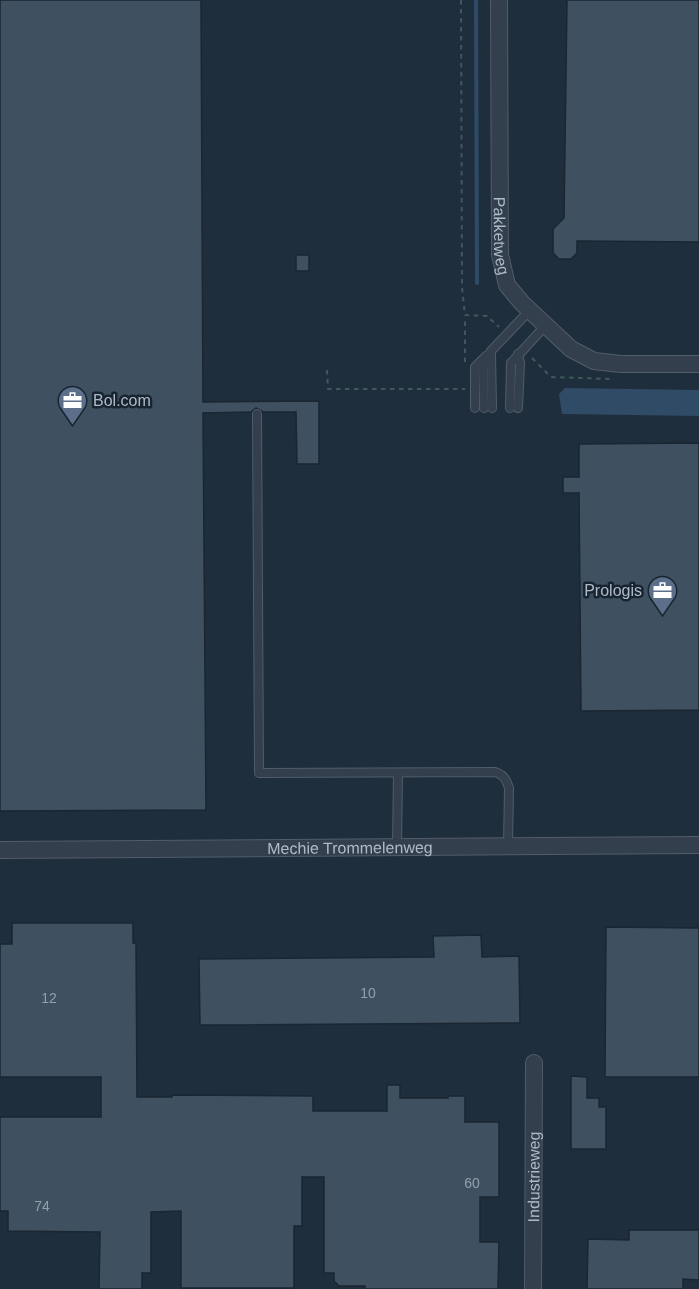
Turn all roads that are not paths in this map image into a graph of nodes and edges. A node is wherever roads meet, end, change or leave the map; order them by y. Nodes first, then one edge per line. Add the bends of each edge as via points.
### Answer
1 (498, 0) edge
2 (530, 310) junction
3 (545, 326) junction
4 (491, 351) junction
5 (699, 364) edge
6 (514, 408) dead end
7 (257, 414) dead end
8 (398, 772) junction
9 (699, 845) edge
10 (508, 846) junction
11 (397, 847) junction
12 (0, 850) edge
13 (534, 1064) dead end
14 (533, 1289) edge

1 - 2 street, Pakketweg via 500,255 507,285
2 - 3 street, Pakketweg
2 - 4 lane
3 - 5 street, Pakketweg via 571,349 594,361
3 - 6 lane via 518,354
4 - 4 lane via 484,408 475,367
7 - 8 lane via 259,773
8 - 10 lane via 501,774 509,788
8 - 11 lane
9 - 10 street, Mechie Trommelenweg
10 - 11 street, Mechie Trommelenweg
11 - 12 street, Mechie Trommelenweg
13 - 14 street, Industrieweg

